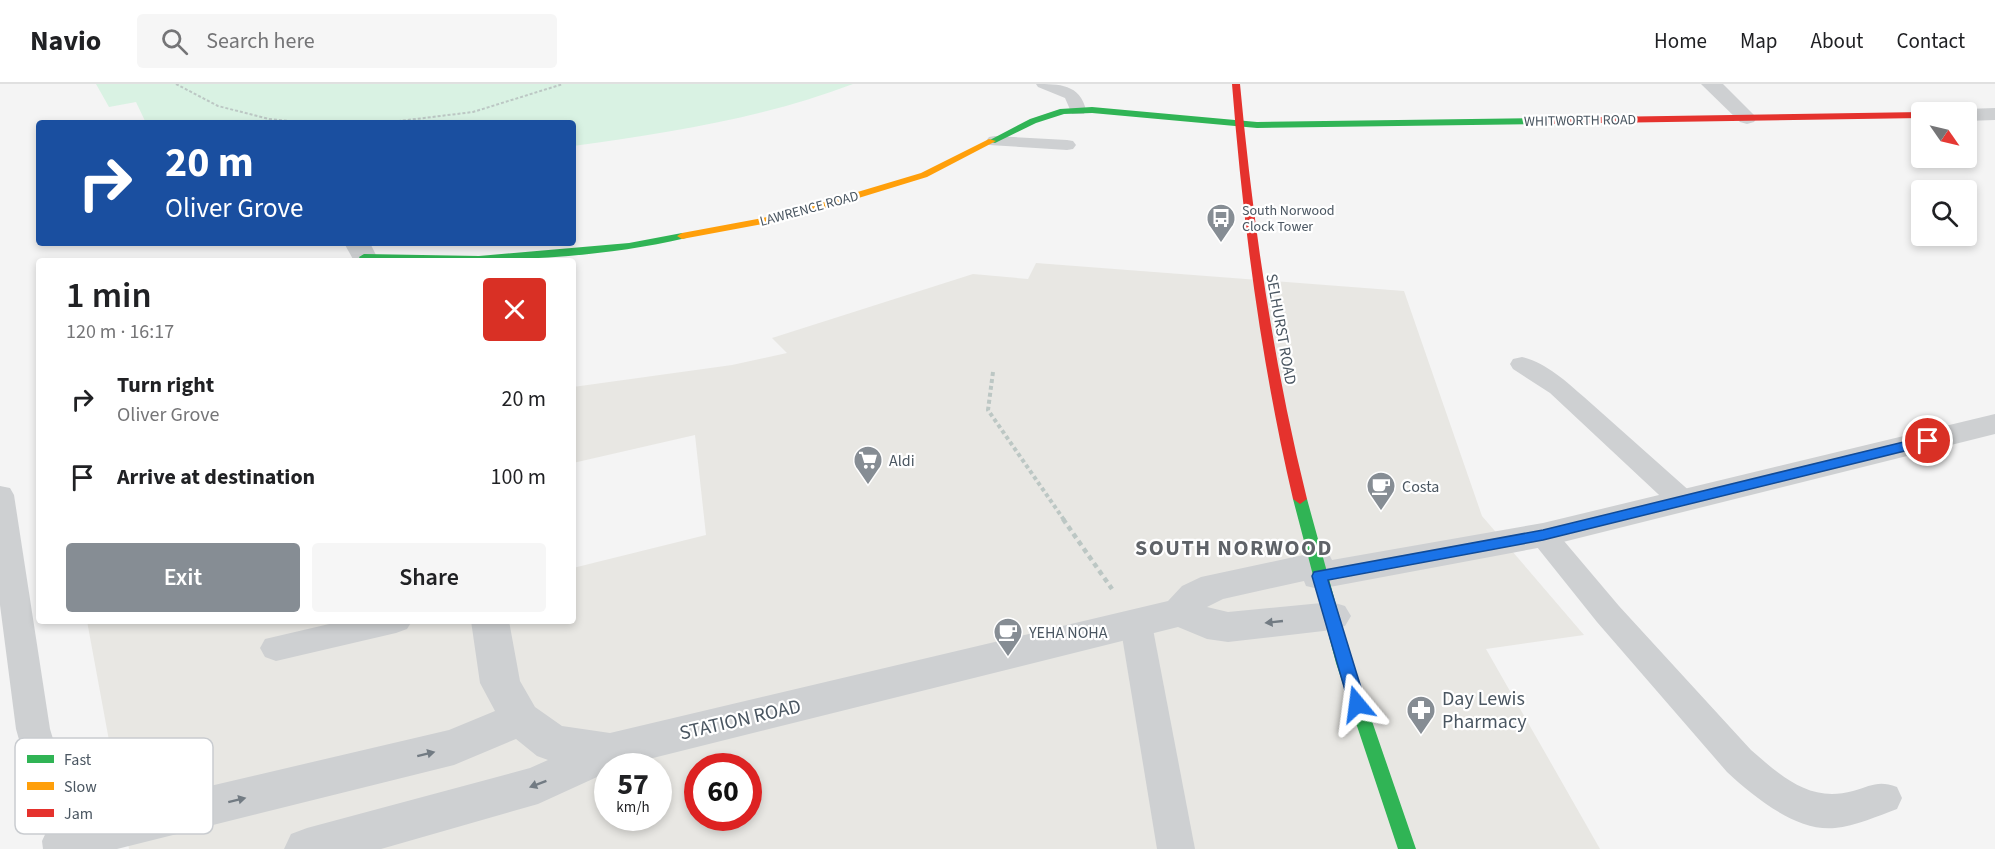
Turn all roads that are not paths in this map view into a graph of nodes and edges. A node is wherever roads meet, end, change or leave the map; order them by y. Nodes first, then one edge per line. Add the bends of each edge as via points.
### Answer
1 (1044, 84) edge
2 (1228, 84) edge
3 (1236, 84) edge
4 (1711, 84) edge
5 (1078, 110) junction
6 (1995, 114) edge
7 (1911, 115) edge
8 (1977, 115) edge
9 (1747, 118) junction
10 (1238, 123) junction
11 (995, 141) junction
12 (1067, 145) dead end
13 (362, 254) edge
14 (456, 258) edge
15 (491, 258) edge
16 (1522, 364) dead end
17 (1995, 424) edge
18 (0, 495) edge
19 (1683, 501) junction
20 (1543, 535) junction
21 (1318, 571) junction
22 (1181, 612) junction
23 (1332, 616) junction
24 (383, 624) edge
25 (490, 624) edge
26 (1136, 624) junction
27 (276, 648) dead end
28 (520, 719) junction
29 (36, 738) edge
30 (610, 751) junction
31 (1884, 798) dead end
32 (213, 808) edge
33 (110, 834) edge
34 (66, 845) edge
35 (307, 849) edge
36 (1176, 849) edge
37 (1407, 849) edge

1 - 5 lane via 1067,89 1077,101
2 - 3 lane
3 - 10 street, SELHURST ROAD
4 - 9 street
5 - 10 street, LAWRENCE ROAD
5 - 11 street, LAWRENCE ROAD via 1033,121
6 - 8 street
7 - 9 street, WHITWORTH ROAD
9 - 10 street, WHITWORTH ROAD
10 - 21 street, SELHURST ROAD via 1253,259 1276,396
11 - 12 lane
11 - 15 street, LAWRENCE ROAD via 924,175 786,217 629,246
13 - 14 street, LAWRENCE ROAD
16 - 19 lane via 1575,402
17 - 19 street, STATION ROAD
18 - 29 lane
19 - 20 street, STATION ROAD
20 - 21 street, STATION ROAD
20 - 31 lane via 1608,614 1762,783 1789,799 1832,812
21 - 22 street, STATION ROAD via 1214,587 1195,596
21 - 23 street, SELHURST ROAD
23 -> 22 street via 1228,627 1207,624
22 - 26 street, STATION ROAD
23 - 37 street, SELHURST ROAD via 1370,748
24 - 27 lane
25 - 28 street via 500,683
26 - 30 street, STATION ROAD
26 - 36 lane
28 - 30 street via 552,743
32 -> 28 street via 454,747
30 -> 35 street, STATION ROAD via 538,785
34 -> 33 street

